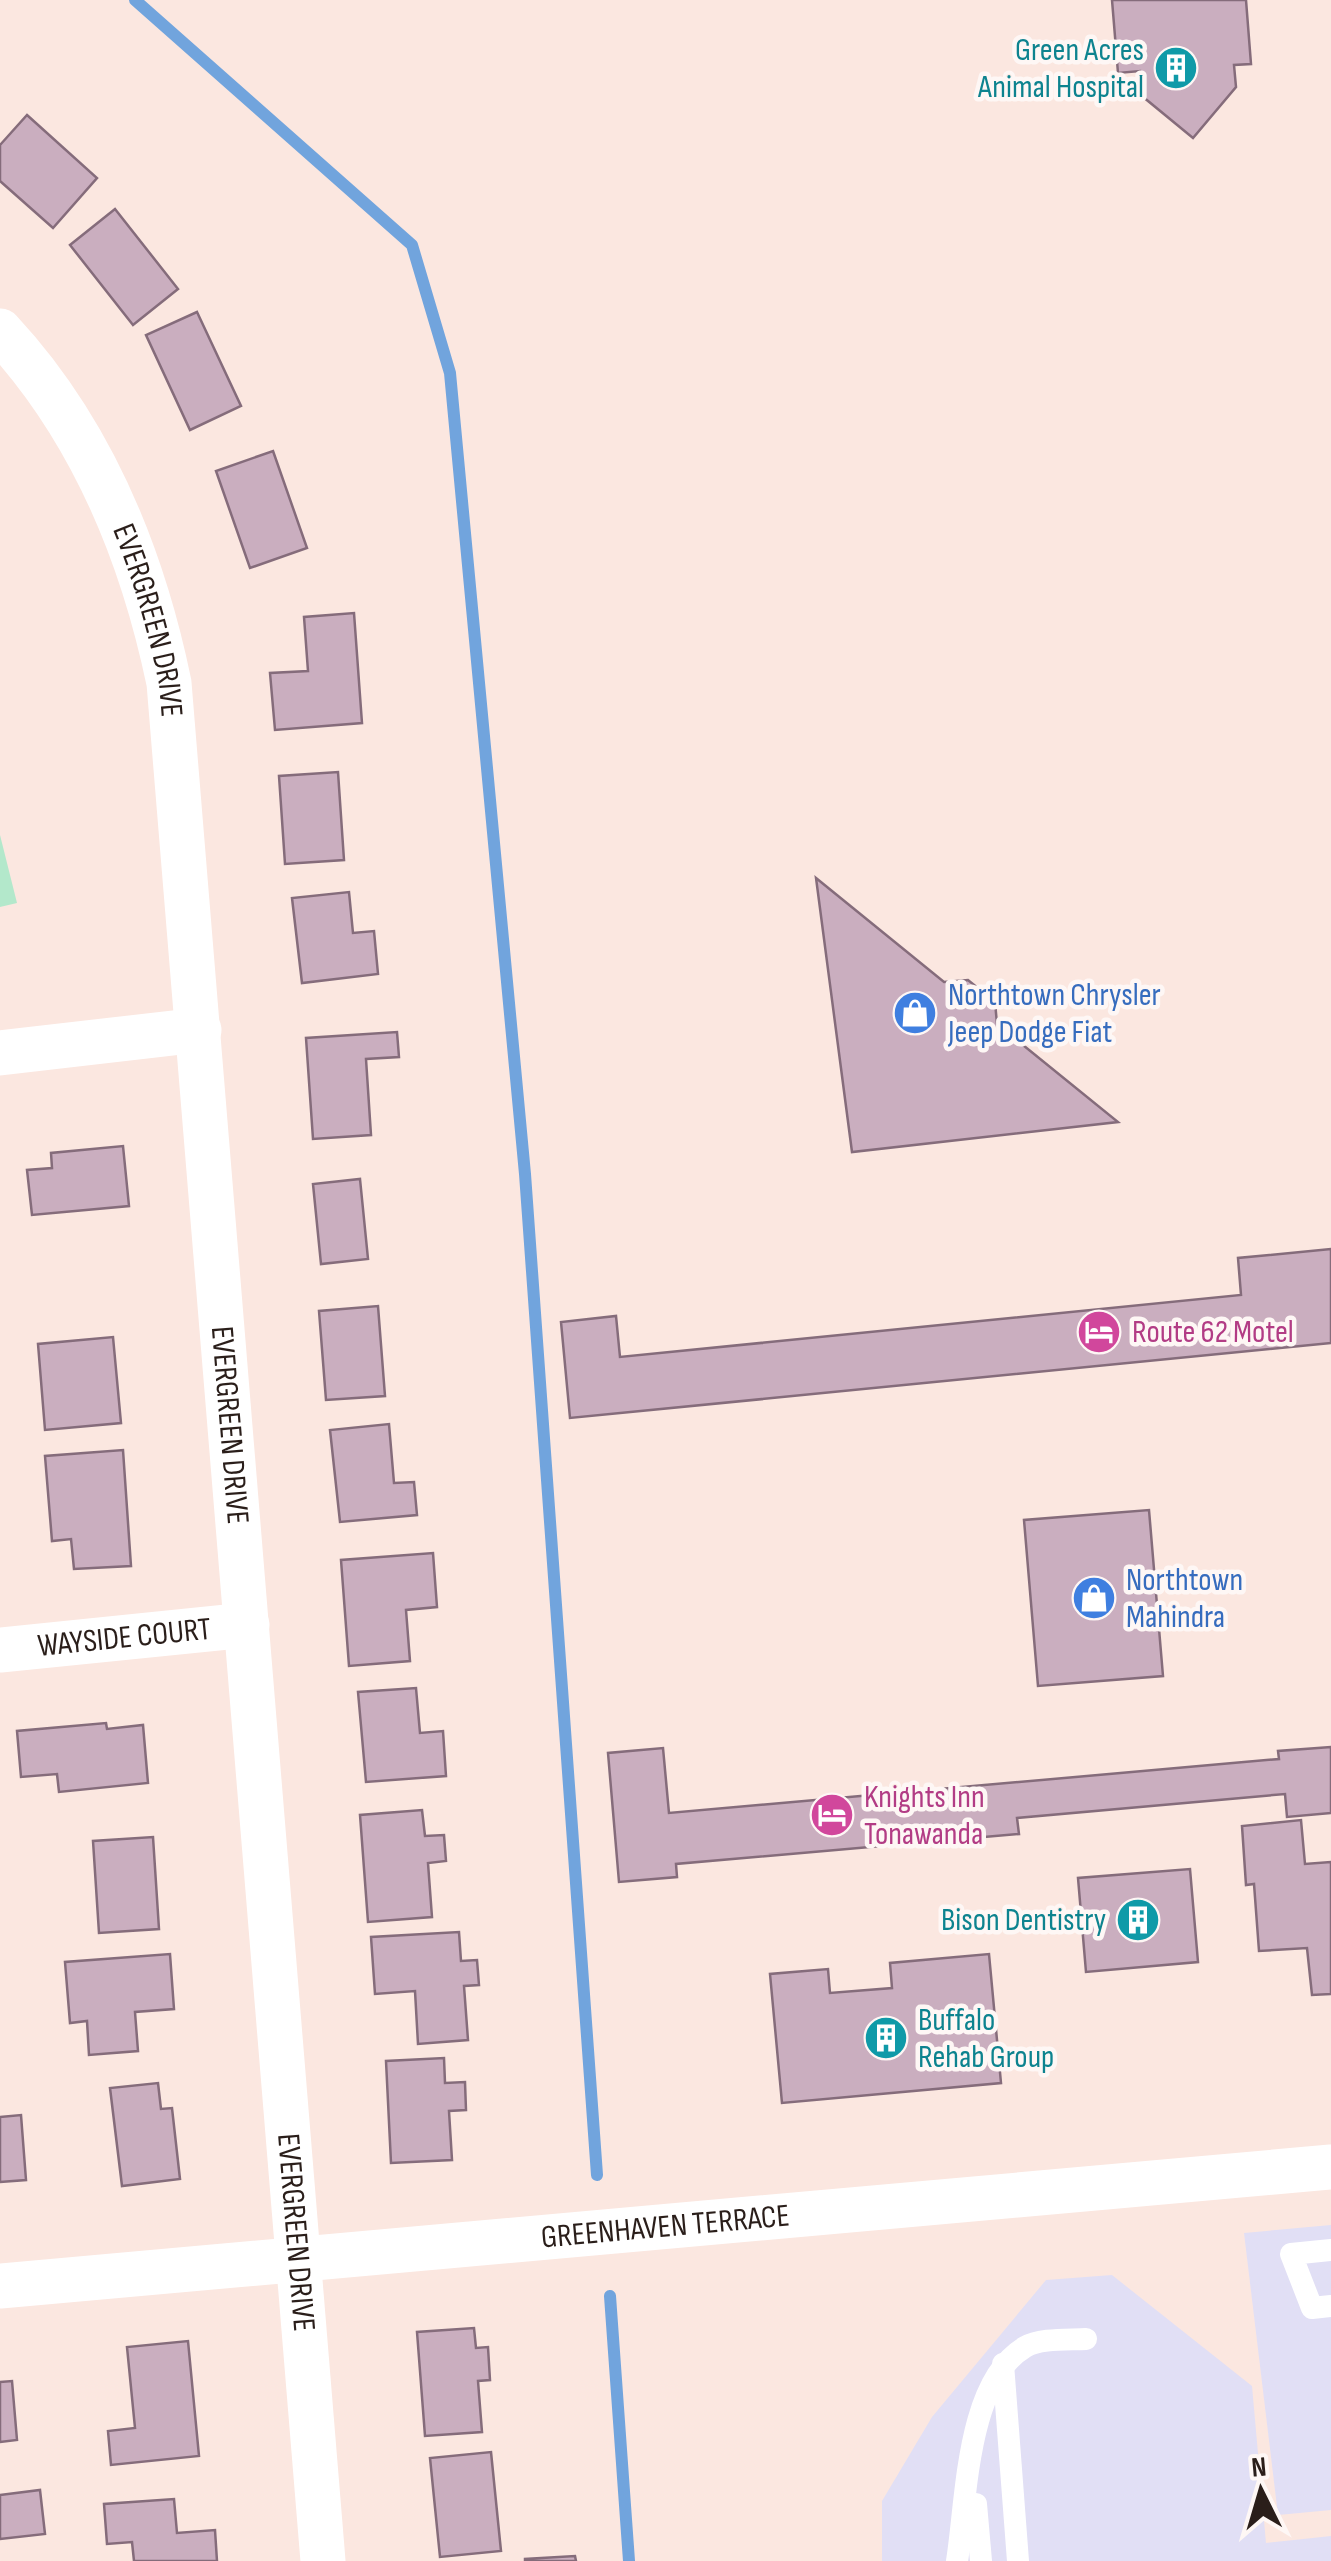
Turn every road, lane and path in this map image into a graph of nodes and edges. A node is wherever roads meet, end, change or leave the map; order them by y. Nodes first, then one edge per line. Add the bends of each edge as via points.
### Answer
1 (0, 331) edge
2 (199, 1030) junction
3 (0, 1053) edge
4 (246, 1625) junction
5 (0, 1650) edge
6 (1331, 2168) edge
7 (1331, 2250) edge
8 (298, 2259) junction
9 (0, 2286) edge
10 (1331, 2306) edge
11 (1086, 2338) dead end
12 (1002, 2364) junction
13 (990, 2387) junction
14 (972, 2466) junction
15 (323, 2561) edge
16 (957, 2561) edge
17 (980, 2561) edge
18 (1005, 2561) edge
19 (1018, 2561) edge

1 - 2 street, EVERGREEN DRIVE via 96,466 155,616 169,684
2 - 3 street
2 - 4 street, EVERGREEN DRIVE
4 - 5 street, WAYSIDE COURT
4 - 8 street, EVERGREEN DRIVE
6 - 8 street, GREENHAVEN TERRACE
7 - 10 lane via 1291,2254 1312,2308
8 - 9 street, GREENHAVEN TERRACE
8 - 15 street, EVERGREEN DRIVE
11 - 12 lane via 1028,2344
12 - 13 lane
12 - 19 lane
13 - 14 lane
13 - 18 lane
14 - 16 lane
14 - 17 lane

